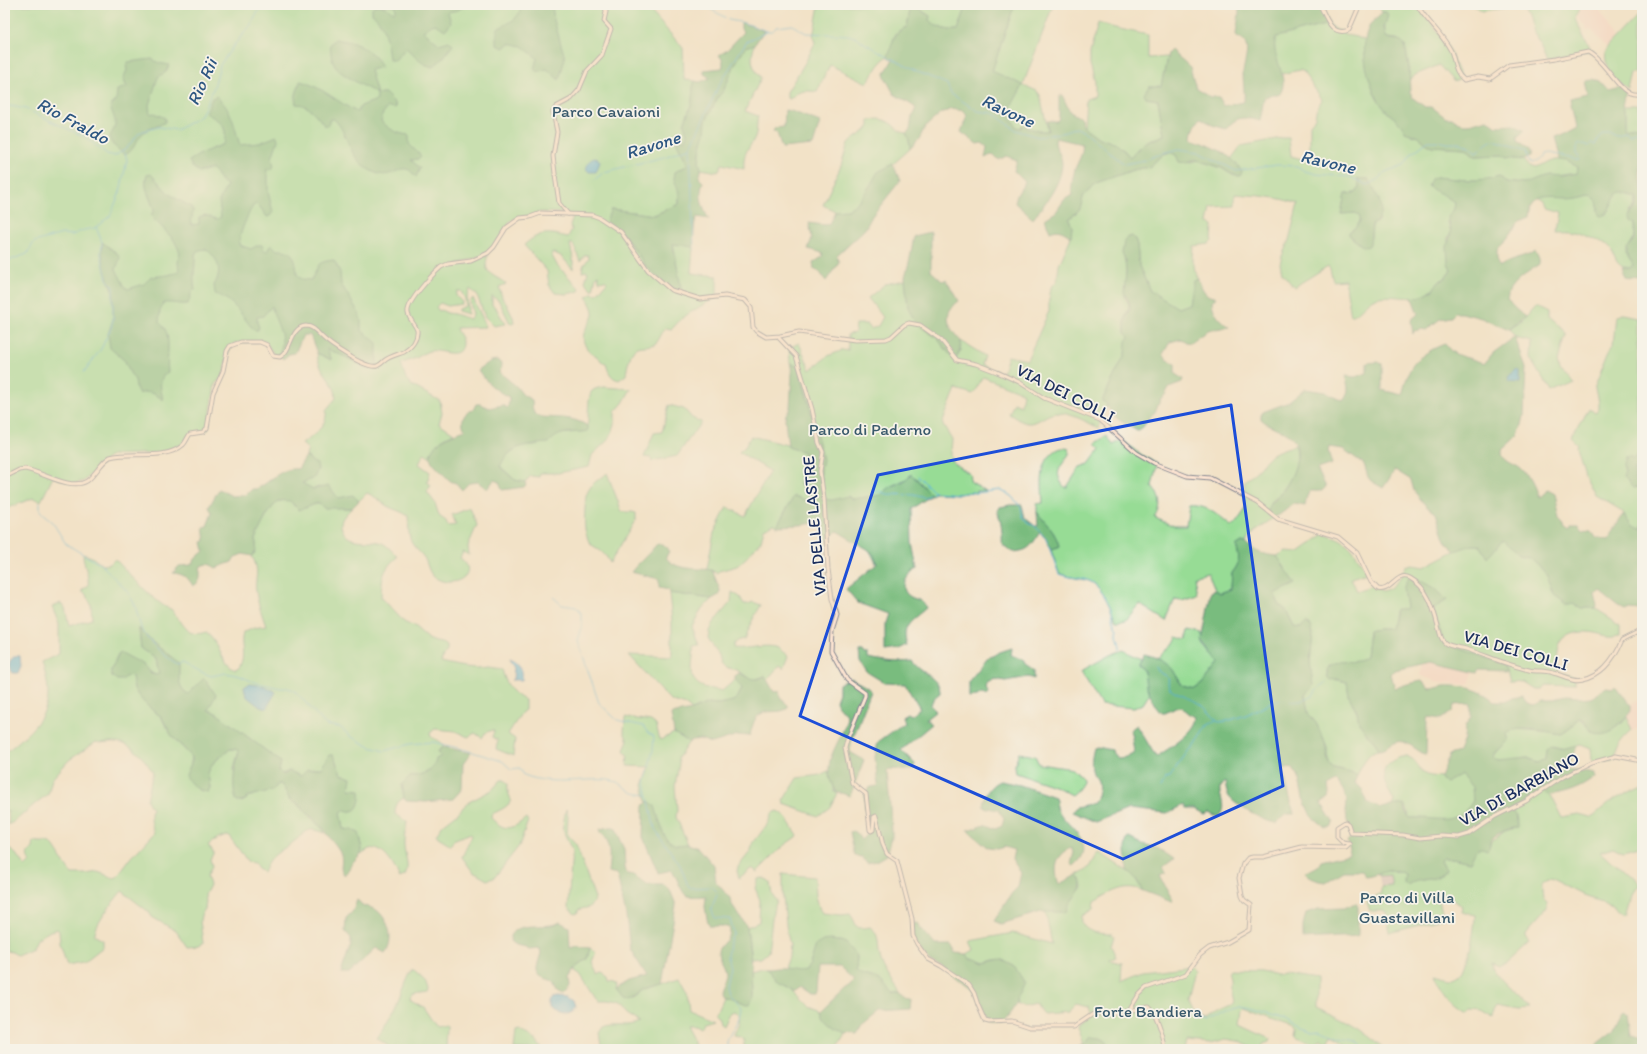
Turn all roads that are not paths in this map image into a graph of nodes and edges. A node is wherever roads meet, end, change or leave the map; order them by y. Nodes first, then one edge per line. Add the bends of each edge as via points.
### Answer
1 (605, 5) edge
2 (1320, 5) edge
3 (1361, 5) edge
4 (1417, 5) edge
5 (1642, 94) edge
6 (568, 214) junction
7 (778, 336) junction
8 (5, 477) edge
9 (1642, 630) edge
10 (1642, 761) edge
11 (1129, 1011) junction
12 (1165, 1049) edge

1 - 6 street via 604,21 611,29 602,55 587,71 576,95 556,107 553,112 557,132 553,156 556,182 560,205
2 - 3 street via 1330,26 1343,31 1349,30
4 - 5 street via 1423,16 1442,35 1451,52 1456,70 1464,80 1478,77 1490,79 1510,65 1588,52 1600,60 1627,92
6 - 7 street, VIA DEI COLLI via 597,216 615,228 625,237 648,270 672,290 702,299 725,296 745,300 751,307 755,330 766,337
6 - 8 street, VIA DEI COLLI via 541,213 520,218 506,228 488,254 471,261 441,267 408,307 409,317 417,330 413,344 406,351 391,356 378,366 370,366 345,354 308,326 297,331 287,352 280,358 273,356 269,347 263,343 238,342 230,346 228,351 212,396 207,428 203,432 190,434 180,447 158,454 110,457 88,480 77,485 25,469
7 - 9 street, VIA DEI COLLI via 799,332 855,340 886,339 904,325 920,325 941,340 957,360 994,371 1019,382 1038,395 1100,420 1137,453 1154,463 1191,476 1207,477 1253,501 1278,519 1338,537 1357,553 1371,582 1378,589 1386,589 1400,577 1411,579 1428,596 1442,638 1449,645 1505,664 1551,672 1578,680 1598,673 1616,654 1622,640
7 - 11 street, VIA DELLE LASTRE via 796,356 823,452 820,471 828,569 837,615 832,631 831,652 847,680 865,692 845,748 852,783 866,794 870,830 876,816 887,854 899,865 912,919 913,936 928,960 969,985 985,1021 1012,1021 1030,1027 1074,1027 1093,1014
10 - 11 street, VIA DI BARBIANO via 1616,756 1592,763 1562,777 1464,836 1427,838 1351,833 1345,822 1337,827 1336,832 1340,842 1350,844 1347,848 1302,847 1263,857 1248,858 1243,864 1239,878 1242,896 1251,905 1249,930 1228,942 1209,948 1200,955 1186,974 1146,988
11 - 12 street via 1149,1007 1153,1010 1163,1034

